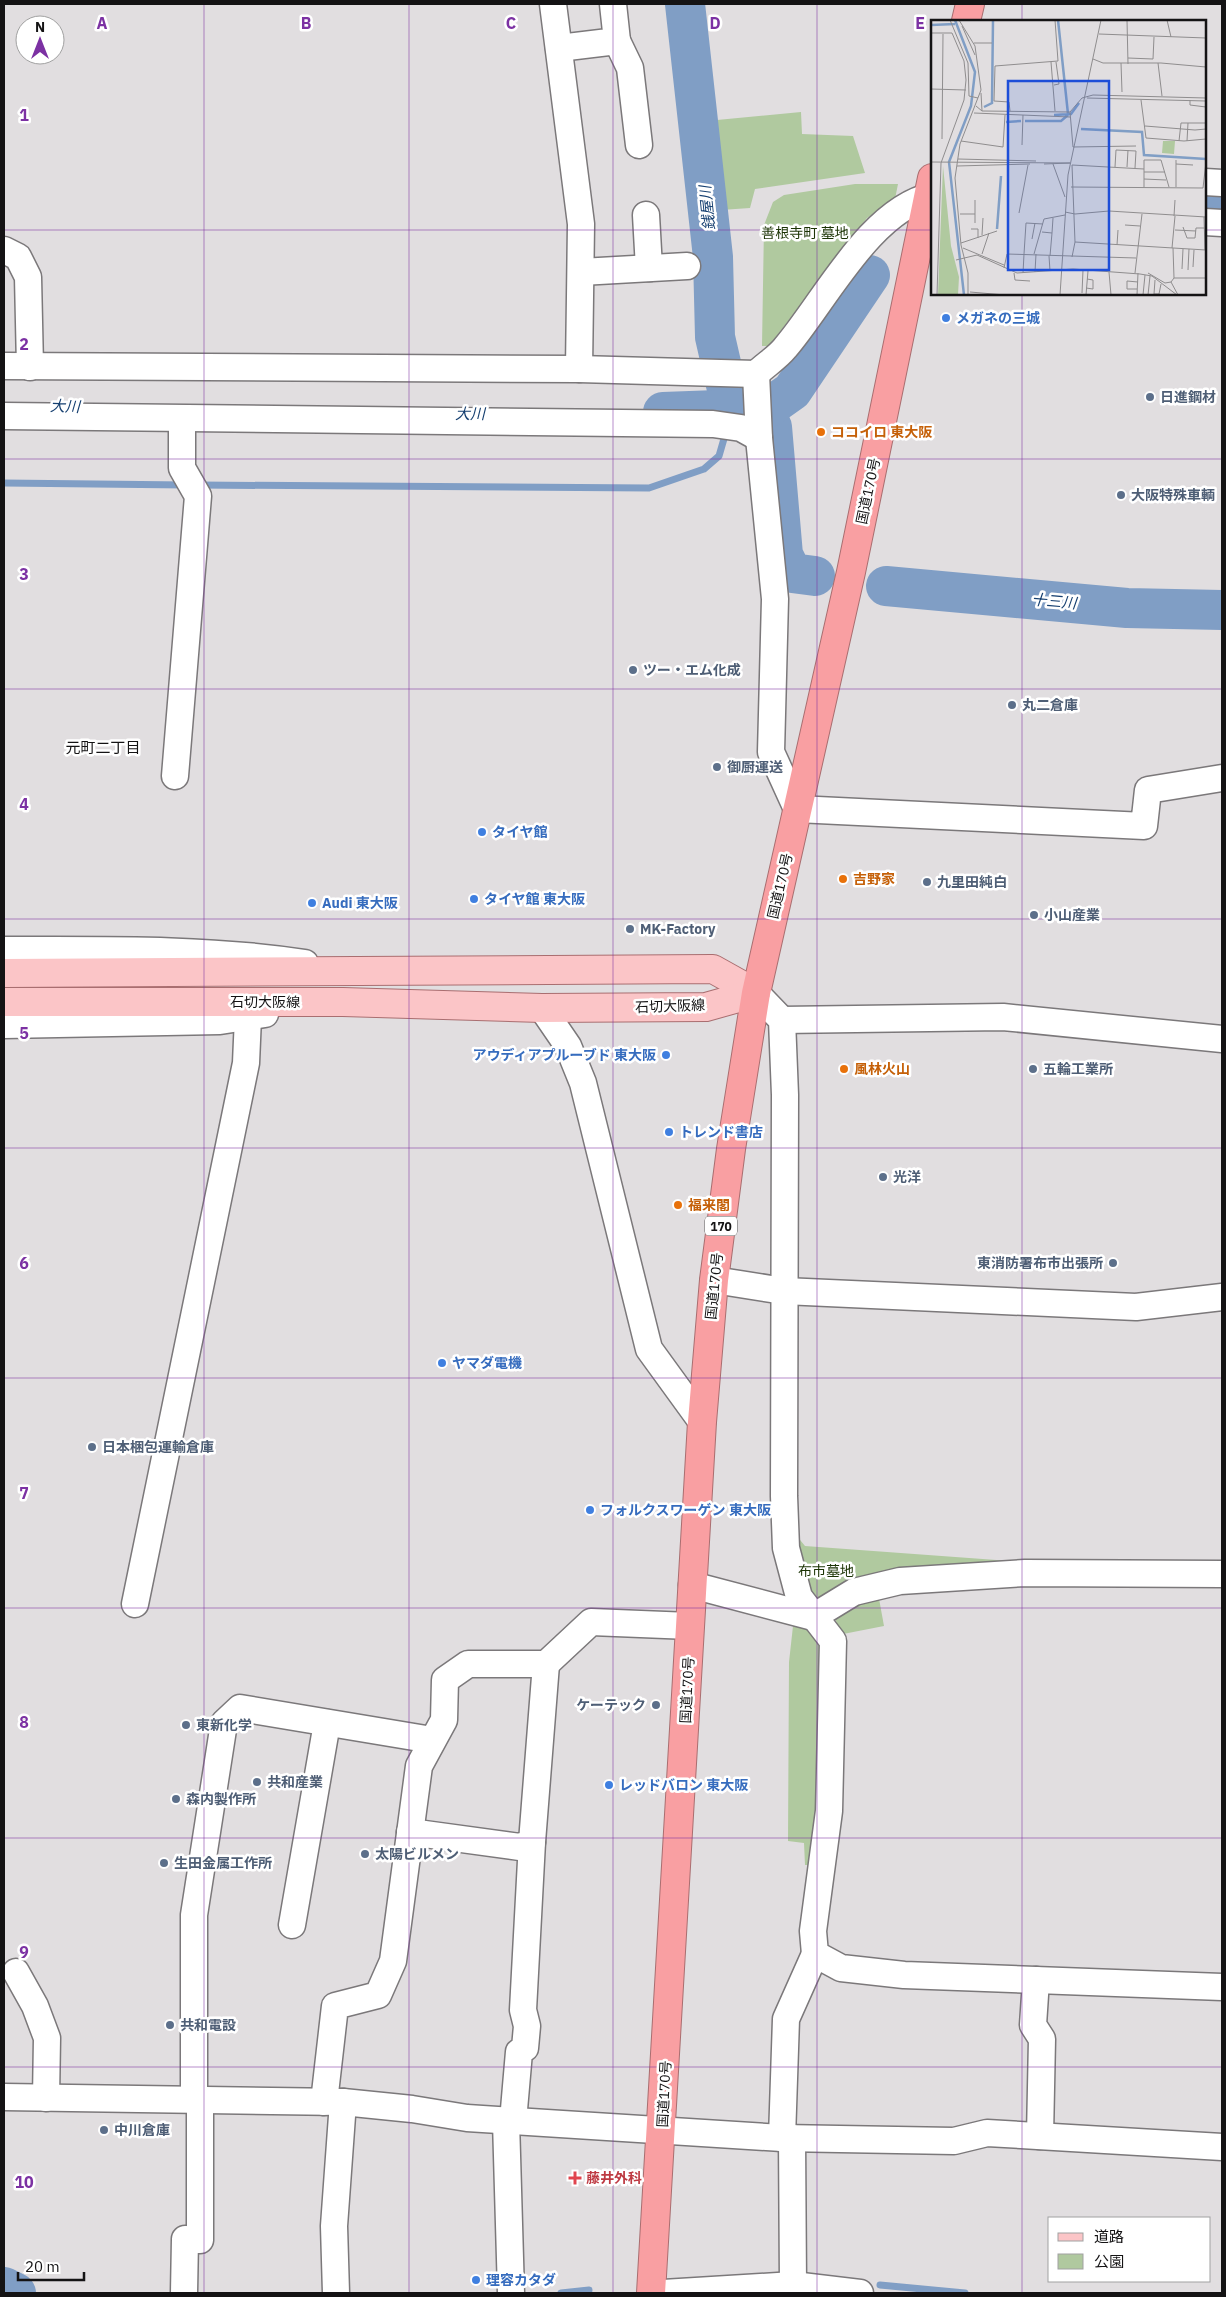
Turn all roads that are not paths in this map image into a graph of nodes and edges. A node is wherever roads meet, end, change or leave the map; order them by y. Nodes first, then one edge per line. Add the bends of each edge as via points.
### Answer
1 (553, 4) edge
2 (613, 4) edge
3 (970, 4) edge
4 (966, 20) edge
5 (617, 41) junction
6 (559, 48) junction
7 (640, 145) dead end
8 (1206, 182) edge
9 (1222, 183) edge
10 (931, 192) edge
11 (646, 215) dead end
12 (1206, 222) edge
13 (1222, 223) edge
14 (4, 250) edge
15 (688, 266) dead end
16 (649, 268) junction
17 (581, 272) junction
18 (4, 366) edge
19 (30, 366) junction
20 (579, 369) junction
21 (753, 376) junction
22 (4, 416) edge
23 (182, 420) junction
24 (759, 432) junction
25 (175, 776) dead end
26 (1222, 778) edge
27 (797, 809) junction
28 (4, 950) edge
29 (345, 970) junction
30 (4, 972) edge
31 (756, 993) junction
32 (4, 1002) edge
33 (343, 1002) junction
34 (542, 1008) junction
35 (248, 1017) junction
36 (782, 1020) junction
37 (4, 1025) edge
38 (1222, 1039) edge
39 (714, 1280) junction
40 (784, 1292) junction
41 (1222, 1297) edge
42 (702, 1422) junction
43 (1222, 1574) edge
44 (692, 1585) junction
45 (136, 1604) dead end
46 (813, 1617) junction
47 (690, 1626) junction
48 (546, 1664) junction
49 (327, 1723) junction
50 (432, 1740) junction
51 (410, 1832) junction
52 (532, 1842) junction
53 (292, 1926) dead end
54 (815, 1954) junction
55 (16, 1972) dead end
56 (1036, 1980) junction
57 (1222, 1987) edge
58 (4, 2097) edge
59 (46, 2098) junction
60 (197, 2100) junction
61 (333, 2102) junction
62 (510, 2121) junction
63 (662, 2131) junction
64 (1040, 2136) junction
65 (787, 2138) junction
66 (1222, 2147) edge
67 (793, 2285) junction
68 (184, 2293) edge
69 (336, 2293) edge
70 (511, 2293) edge
71 (652, 2293) edge
72 (663, 2293) edge
73 (860, 2293) edge

1 - 6 street
2 - 5 street
3 - 4 highway
5 - 6 street
5 - 7 street via 630,68
6 - 17 street via 581,224
8 - 9 street
10 - 21 street via 897,212 868,238 784,350
10 - 27 highway, 国道170号 / 170
11 - 16 street
12 - 13 street
14 - 19 street via 18,257 28,276
15 - 16 street
16 - 17 street
17 - 20 street
18 - 19 street
19 - 20 street
20 - 21 street
21 - 24 street
22 - 23 street
23 - 24 street via 725,425
23 - 25 street via 182,468 192,485
24 - 27 street via 775,599 771,752
26 - 27 street via 1148,790 1144,826
27 - 31 highway, 国道170号 / 170
28 - 29 street via 138,950 260,956
29 - 30 main road
29 - 31 main road via 714,969
31 - 34 main road, 石切大阪線 via 706,1007
31 - 36 street
31 - 39 highway, 国道170号 / 170
32 - 33 main road, 石切大阪線
33 - 34 main road, 石切大阪線
33 - 35 street
34 - 42 street via 568,1046 583,1083 649,1349
35 - 37 street via 145,1024
35 - 45 street via 246,1063
36 - 38 street via 1003,1017
36 - 40 street
39 - 40 street
39 - 42 highway, 国道170号 / 170
40 - 41 street via 1136,1307
40 - 46 street via 786,1548 799,1597
42 - 44 highway, 国道170号 / 170
43 - 46 street via 1025,1573 900,1581 854,1592
44 - 46 street
44 - 47 highway, 国道170号 / 170
46 - 54 street via 833,1641 829,1811 814,1931
47 - 48 street via 590,1622
47 - 63 highway, 国道170号 / 170
48 - 50 street via 468,1664 445,1680 444,1720
48 - 52 street
49 - 50 street
49 - 53 street
49 - 60 street via 240,1708 224,1723 194,1916
50 - 51 street via 419,1766
51 - 52 street via 520,1847
51 - 61 street via 393,1961 378,1995 334,2006
52 - 62 street via 523,2010 527,2026 525,2048 519,2052
54 - 56 street via 841,1968 904,1975
54 - 65 street via 786,2019
55 - 59 street via 35,2006 47,2038
56 - 57 street
56 - 64 street via 1033,2025 1042,2039
58 - 59 street
59 - 60 street
60 - 61 street
60 - 68 street via 200,2240 185,2239
61 - 62 street
61 - 69 street
62 - 63 street
62 - 70 street
63 - 65 street
63 - 71 highway, 国道170号 / 170
64 - 65 street via 987,2133 954,2141
64 - 66 street
65 - 67 street
67 - 72 street
67 - 73 street

